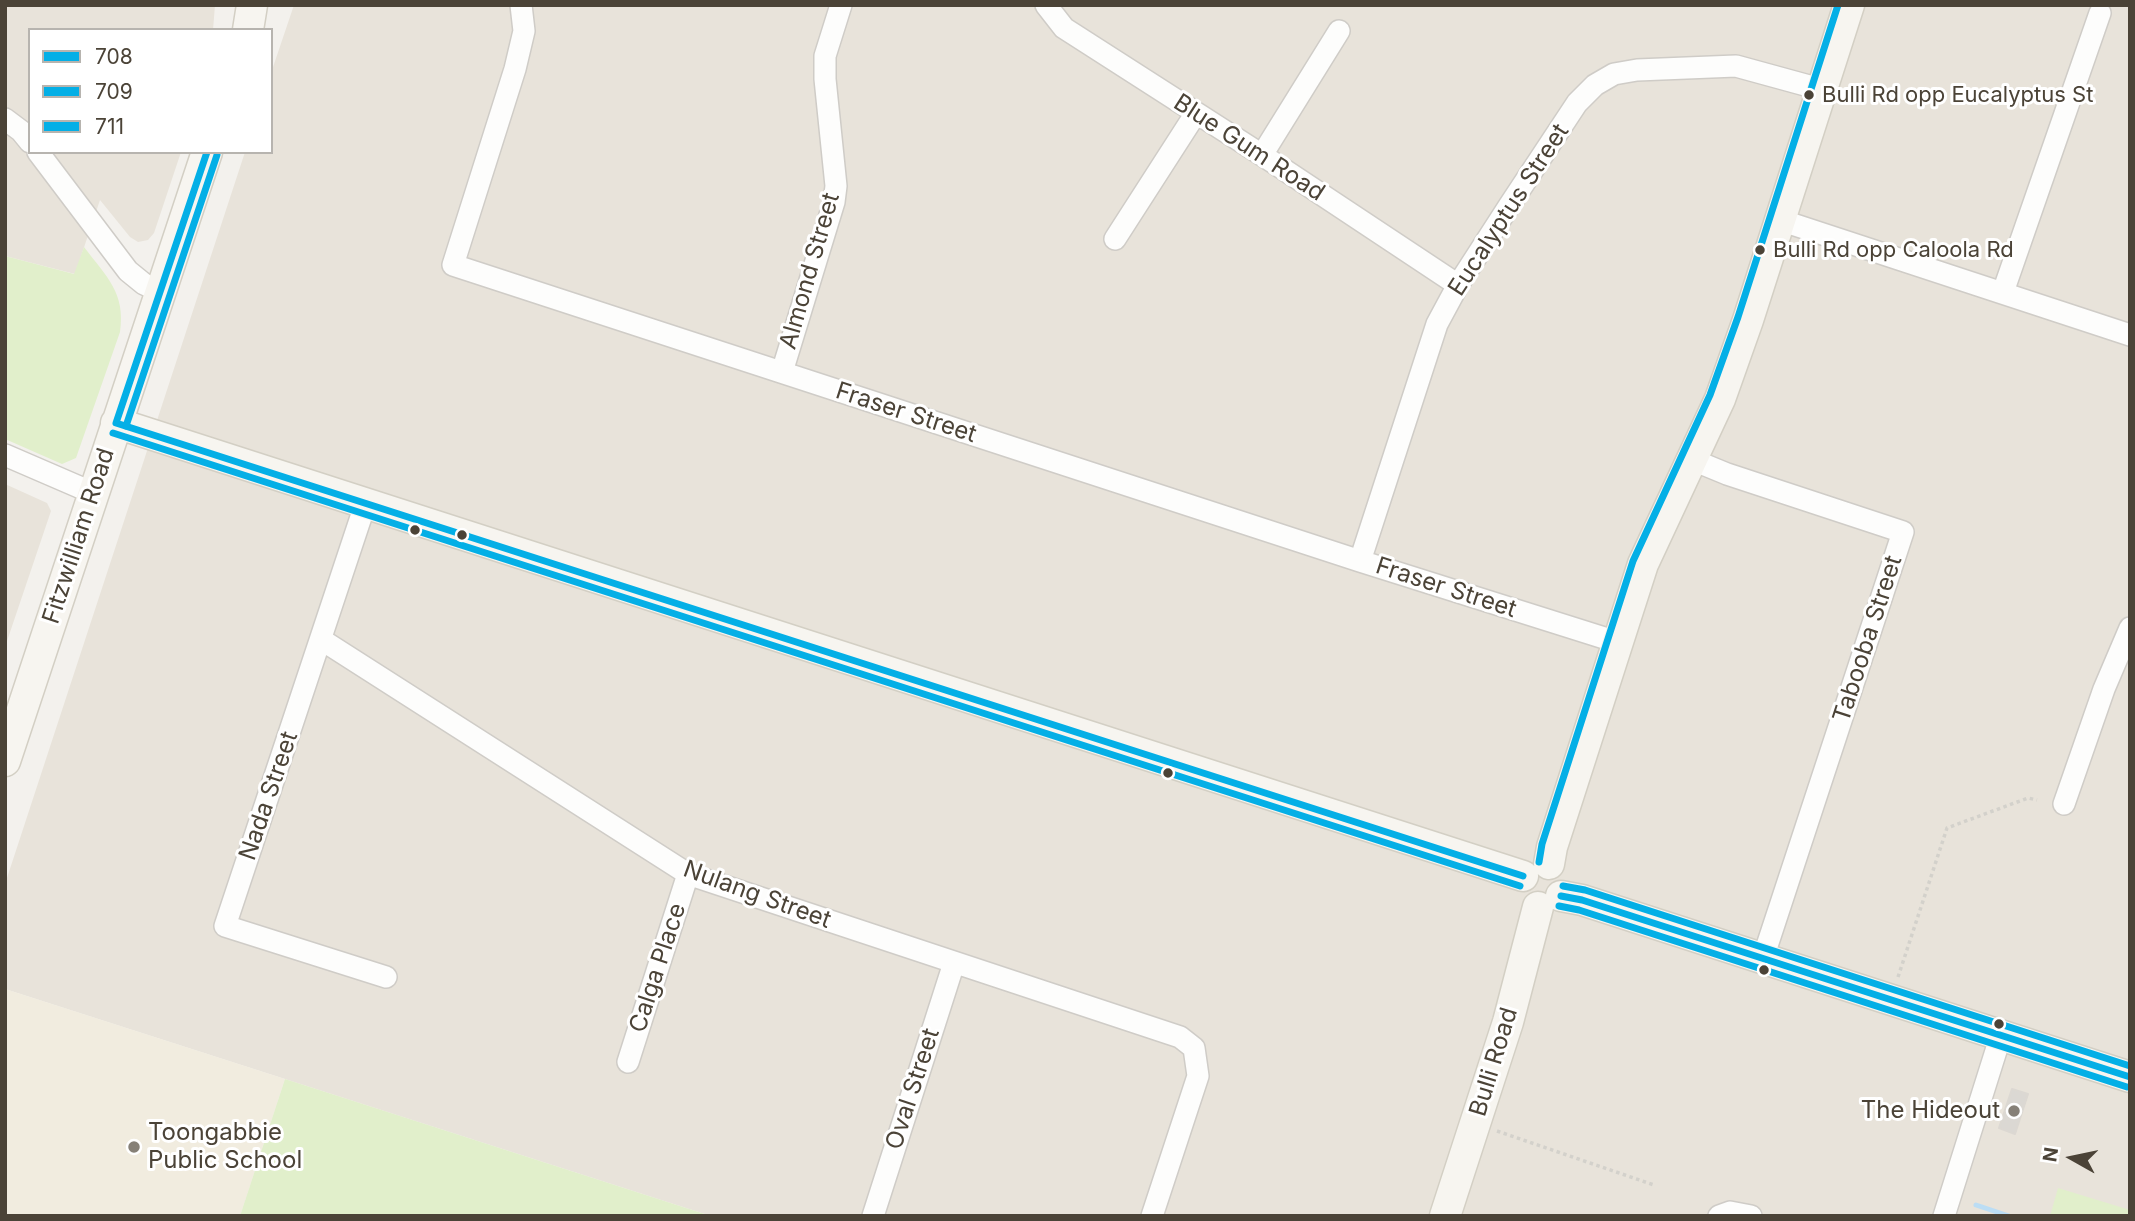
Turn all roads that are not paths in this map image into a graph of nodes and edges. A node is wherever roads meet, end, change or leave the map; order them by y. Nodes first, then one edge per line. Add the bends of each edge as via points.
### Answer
1 (251, 5) edge
2 (521, 5) edge
3 (841, 5) edge
4 (1046, 5) edge
5 (1849, 5) edge
6 (2100, 13) dead end
7 (248, 28) edge
8 (1339, 31) dead end
9 (1820, 89) junction
10 (1196, 113) junction
11 (5, 119) edge
12 (28, 140) edge
13 (40, 154) edge
14 (206, 154) edge
15 (1262, 155) junction
16 (1780, 220) junction
17 (1115, 239) dead end
18 (1458, 285) junction
19 (159, 291) junction
20 (2003, 292) junction
21 (2130, 335) edge
22 (782, 372) junction
23 (116, 423) junction
24 (5, 455) edge
25 (1693, 460) junction
26 (93, 493) junction
27 (365, 505) junction
28 (1360, 561) junction
29 (2130, 628) edge
30 (322, 640) junction
31 (1617, 642) junction
32 (5, 761) edge
33 (2064, 804) dead end
34 (1536, 870) junction
35 (688, 874) junction
36 (1550, 902) junction
37 (1763, 958) junction
38 (954, 963) junction
39 (386, 977) dead end
40 (2001, 1035) junction
41 (628, 1062) dead end
42 (2130, 1077) edge
43 (873, 1216) edge
44 (1152, 1216) edge
45 (1445, 1216) edge
46 (1718, 1216) edge
47 (1751, 1216) edge
48 (1944, 1216) edge

1 - 7 street
2 - 22 street, Fraser Street via 524,31 515,69 453,265
3 - 22 street, Almond Street via 825,56 834,202
4 - 10 street, Blue Gum Road via 1065,28
5 - 9 street
6 - 20 street
8 - 15 street
9 - 16 street
9 - 18 street, Eucalyptus Street via 1736,65 1614,74 1577,103
10 - 15 street, Blue Gum Road
10 - 17 street
11 - 12 street
13 - 19 street via 128,271
14 - 19 street, Fitzwilliam Road
15 - 18 street, Blue Gum Road
16 - 20 street
16 - 25 street via 1724,386
18 - 28 street, Eucalyptus Street via 1437,324
19 - 23 street, Fitzwilliam Road
20 - 21 street
22 - 28 street, Fraser Street
23 - 26 street, Fitzwilliam Road
23 - 27 street
24 - 26 street
25 - 31 street via 1643,564
25 - 37 street, Tabooba Street via 1903,532
26 - 32 street, Fitzwilliam Road
27 - 30 street, Nada Street
27 - 34 street
28 - 31 street, Fraser Street
29 - 33 street
30 - 35 street, Nulang Street
30 - 39 street, Nada Street via 225,926
31 - 34 street via 1552,847
34 - 36 street via 1557,869 1562,877 1564,887
35 - 38 street, Nulang Street
35 - 41 street, Calga Place
36 - 37 street via 1587,902
36 - 45 street, Bulli Road
37 - 40 street
38 - 43 street, Oval Street
38 - 44 street, Nulang Street via 1180,1037 1194,1048 1198,1076
40 - 42 street
40 - 48 street
46 - 47 street via 1730,1212

